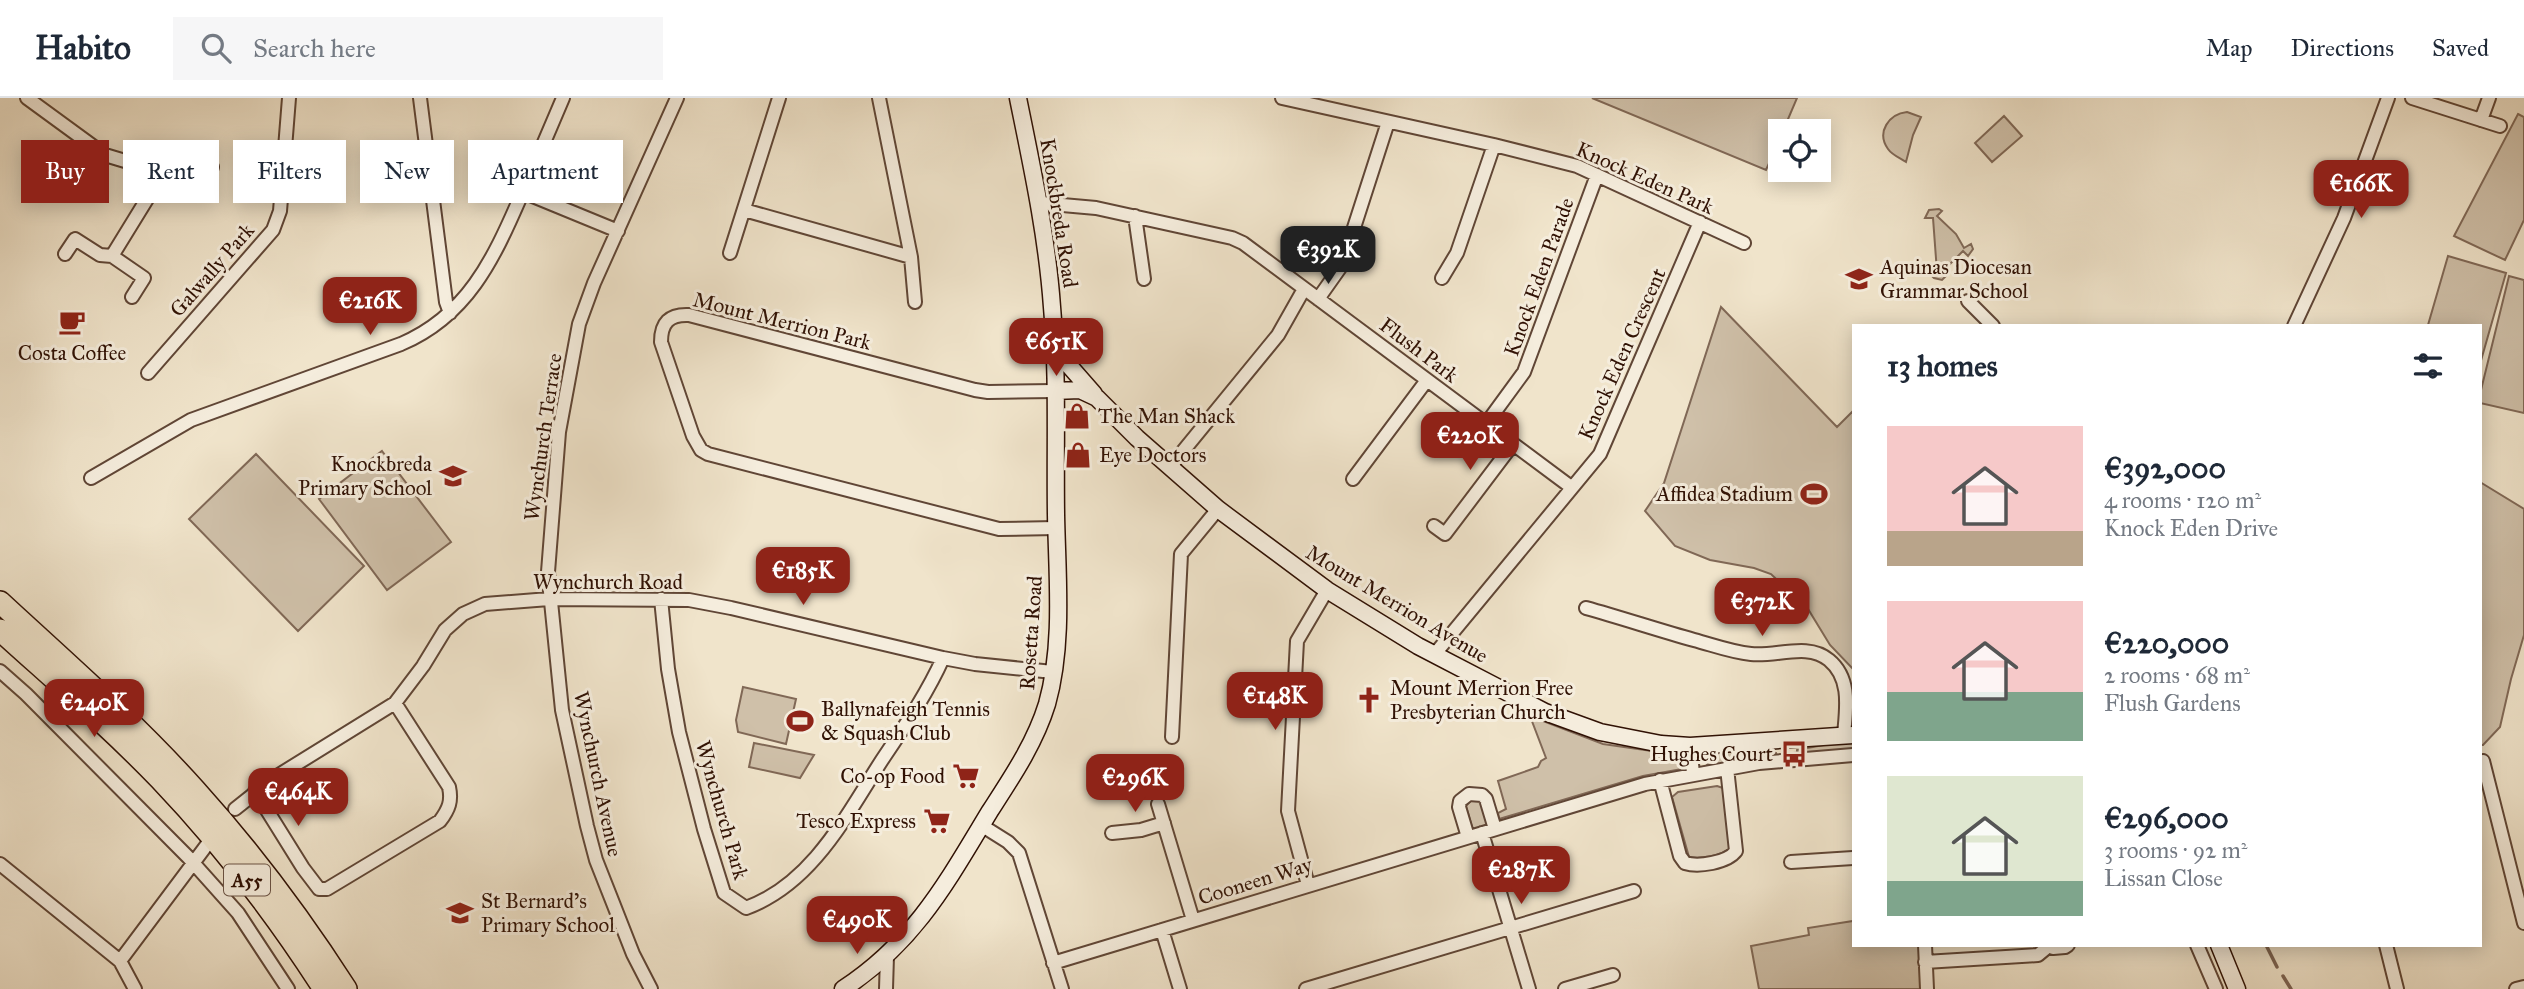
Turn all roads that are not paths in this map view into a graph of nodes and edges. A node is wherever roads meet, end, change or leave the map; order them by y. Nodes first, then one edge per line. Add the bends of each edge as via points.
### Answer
1 (27, 98) edge
2 (289, 98) edge
3 (419, 98) edge
4 (563, 98) edge
5 (677, 98) edge
6 (779, 98) edge
7 (879, 98) edge
8 (1018, 98) edge
9 (1282, 98) edge
10 (2388, 98) edge
11 (2412, 98) edge
12 (2489, 98) edge
13 (2481, 120) junction
14 (1388, 122) junction
15 (2500, 126) dead end
16 (545, 140) edge
17 (1494, 145) junction
18 (123, 161) edge
19 (1597, 175) junction
20 (145, 203) edge
21 (518, 203) edge
22 (550, 203) edge
23 (1040, 203) junction
24 (744, 210) junction
25 (1135, 216) junction
26 (1700, 222) junction
27 (618, 231) junction
28 (1744, 243) dead end
29 (730, 253) dead end
30 (65, 254) dead end
31 (112, 256) junction
32 (911, 257) junction
33 (1442, 278) dead end
34 (1144, 279) dead end
35 (1304, 289) junction
36 (132, 297) dead end
37 (1318, 299) junction
38 (1968, 301) dead end
39 (915, 302) dead end
40 (450, 313) junction
41 (1991, 324) edge
42 (2295, 324) edge
43 (1054, 336) junction
44 (148, 373) dead end
45 (1427, 380) junction
46 (1054, 391) junction
47 (1097, 398) junction
48 (1486, 424) junction
49 (1513, 444) junction
50 (1170, 467) junction
51 (91, 478) dead end
52 (1353, 479) dead end
53 (1571, 487) junction
54 (1218, 509) junction
55 (1434, 526) dead end
56 (1056, 528) junction
57 (1327, 590) junction
58 (549, 599) junction
59 (661, 599) junction
60 (0, 602) edge
61 (1586, 608) dead end
62 (0, 630) edge
63 (1434, 655) junction
64 (943, 658) junction
65 (0, 671) edge
66 (1053, 671) junction
67 (395, 703) junction
68 (1849, 735) edge
69 (1172, 737) dead end
70 (1690, 746) junction
71 (1852, 755) edge
72 (2483, 761) dead end
73 (1727, 768) junction
74 (1693, 773) junction
75 (1660, 780) junction
76 (255, 791) junction
77 (1158, 804) dead end
78 (1164, 823) junction
79 (224, 824) junction
80 (981, 825) junction
81 (1495, 829) junction
82 (1112, 833) dead end
83 (1482, 833) junction
84 (1468, 837) junction
85 (1852, 858) edge
86 (192, 862) junction
87 (1791, 862) dead end
88 (0, 864) edge
89 (1308, 885) junction
90 (1634, 891) dead end
91 (1193, 920) junction
92 (2524, 923) edge
93 (1510, 927) junction
94 (1162, 930) junction
95 (1924, 947) edge
96 (2048, 947) edge
97 (2198, 947) edge
98 (2220, 947) edge
99 (2386, 947) edge
100 (887, 956) junction
101 (120, 961) junction
102 (1926, 962) junction
103 (1053, 963) junction
104 (1606, 981) edge
105 (850, 987) edge
106 (2524, 987) edge
107 (135, 989) edge
108 (288, 989) edge
109 (324, 989) edge
110 (346, 989) edge
111 (651, 989) edge
112 (886, 989) edge
113 (1062, 989) edge
114 (1180, 989) edge
115 (1306, 989) edge
116 (1529, 989) edge
117 (1564, 989) edge
118 (1927, 989) edge
119 (2216, 989) edge
120 (2237, 989) edge
121 (2397, 989) edge
122 (2516, 989) edge

1 - 18 street via 105,155
2 - 44 street, Galwally Park via 280,211 272,230
3 - 40 street
4 - 16 street
5 - 27 street, Wynchurch Terrace
6 - 24 street
7 - 32 street
8 - 23 street, Knockbreda Road
9 - 14 street, Knock Eden Park
10 - 42 street via 2344,218
11 - 13 street
12 - 13 street
13 - 15 street
14 - 17 street, Knock Eden Park
14 - 37 street via 1342,264
17 - 19 street, Knock Eden Park
17 - 33 street via 1457,253
19 - 26 street, Knock Eden Park
19 - 48 street, Knock Eden Parade via 1524,372
20 - 31 street
21 - 40 street via 474,287
22 - 27 street
23 - 25 street, Flush Park
23 - 43 street, Knockbreda Road
24 - 29 street
24 - 32 street
25 - 34 street
25 - 35 street, Flush Park via 1232,238
26 - 28 street, Knock Eden Park
26 - 53 street, Knock Eden Crescent via 1606,442
27 - 58 street, Wynchurch Terrace via 579,324 559,432
30 - 31 street via 75,239 100,255
31 - 36 street via 144,278
32 - 39 street
35 - 37 street, Flush Park
35 - 50 street via 1278,335
37 - 45 street, Flush Park
38 - 41 street
40 - 51 street via 401,344 191,420
43 - 46 street, Rosetta Road
43 - 47 street, Mount Merrion Avenue via 1066,362
45 - 48 street, Flush Park
45 - 52 street
46 - 47 street via 1080,390
46 - 56 street, Rosetta Road
46 - 56 street, Mount Merrion Park via 975,390 689,315 669,317 661,331 697,444 708,454 999,529
47 - 50 street, Mount Merrion Avenue
48 - 49 street, Flush Park
49 - 53 street, Flush Park
49 - 55 street via 1445,534
50 - 54 street, Mount Merrion Avenue
53 - 63 street, Knock Eden Crescent
54 - 57 street, Mount Merrion Avenue
54 - 69 street via 1181,554
56 - 66 street, Rosetta Road
57 - 63 street, Mount Merrion Avenue
57 - 89 street via 1297,641 1296,653 1288,811
58 - 59 street, Wynchurch Road
58 - 67 street, Wynchurch Road via 485,604 463,614 444,630
58 - 111 street, Wynchurch Avenue via 562,710 590,838
59 - 64 street, Wynchurch Road via 731,608
59 - 64 street, Wynchurch Park via 668,669 704,830 724,893 746,908 778,893 819,854 896,740
60 - 79 highway, A55 via 159,752
61 - 68 street via 1737,652 1821,654 1843,680
62 - 79 highway, A55 via 128,747
63 - 70 street, Mount Merrion Avenue via 1570,722 1631,739
64 - 66 street, Wynchurch Road
65 - 86 street
66 - 80 street, Rosetta Road via 1039,728
67 - 76 street, Wynchurch Road
67 - 76 street via 449,787 448,811 440,821 320,889
68 - 70 street, Mount Merrion Avenue
70 - 74 street
71 - 73 street
72 - 92 street
73 - 74 street, Cooneen Way
73 - 75 street via 1736,851 1726,859 1685,863
74 - 75 street, Cooneen Way
75 - 81 street, Cooneen Way
76 - 79 street, Wynchurch Road
77 - 78 street
78 - 82 street
78 - 91 street
79 - 86 street, Wynchurch Road
79 - 109 highway, A55 via 280,924
79 - 110 highway, A55 via 294,911
80 - 100 street, Rosetta Road via 924,916
80 - 103 street via 1019,853
81 - 83 street, Cooneen Way
81 - 84 street via 1486,799 1469,794 1459,807
83 - 84 street, Cooneen Way
83 - 93 street
84 - 89 street, Cooneen Way
85 - 87 street
86 - 101 street, Wynchurch Road
86 - 108 street via 238,913
88 - 101 street
89 - 91 street, Cooneen Way
90 - 93 street
91 - 94 street, Cooneen Way
93 - 115 street
93 - 116 street
94 - 103 street, Cooneen Way
94 - 114 street
95 - 102 street
96 - 102 street via 2038,955
97 - 119 street
98 - 120 street
99 - 121 street
100 - 105 street, Rosetta Road
100 - 112 street
101 - 107 street
102 - 118 street
103 - 113 street
104 - 117 street
106 - 122 street

